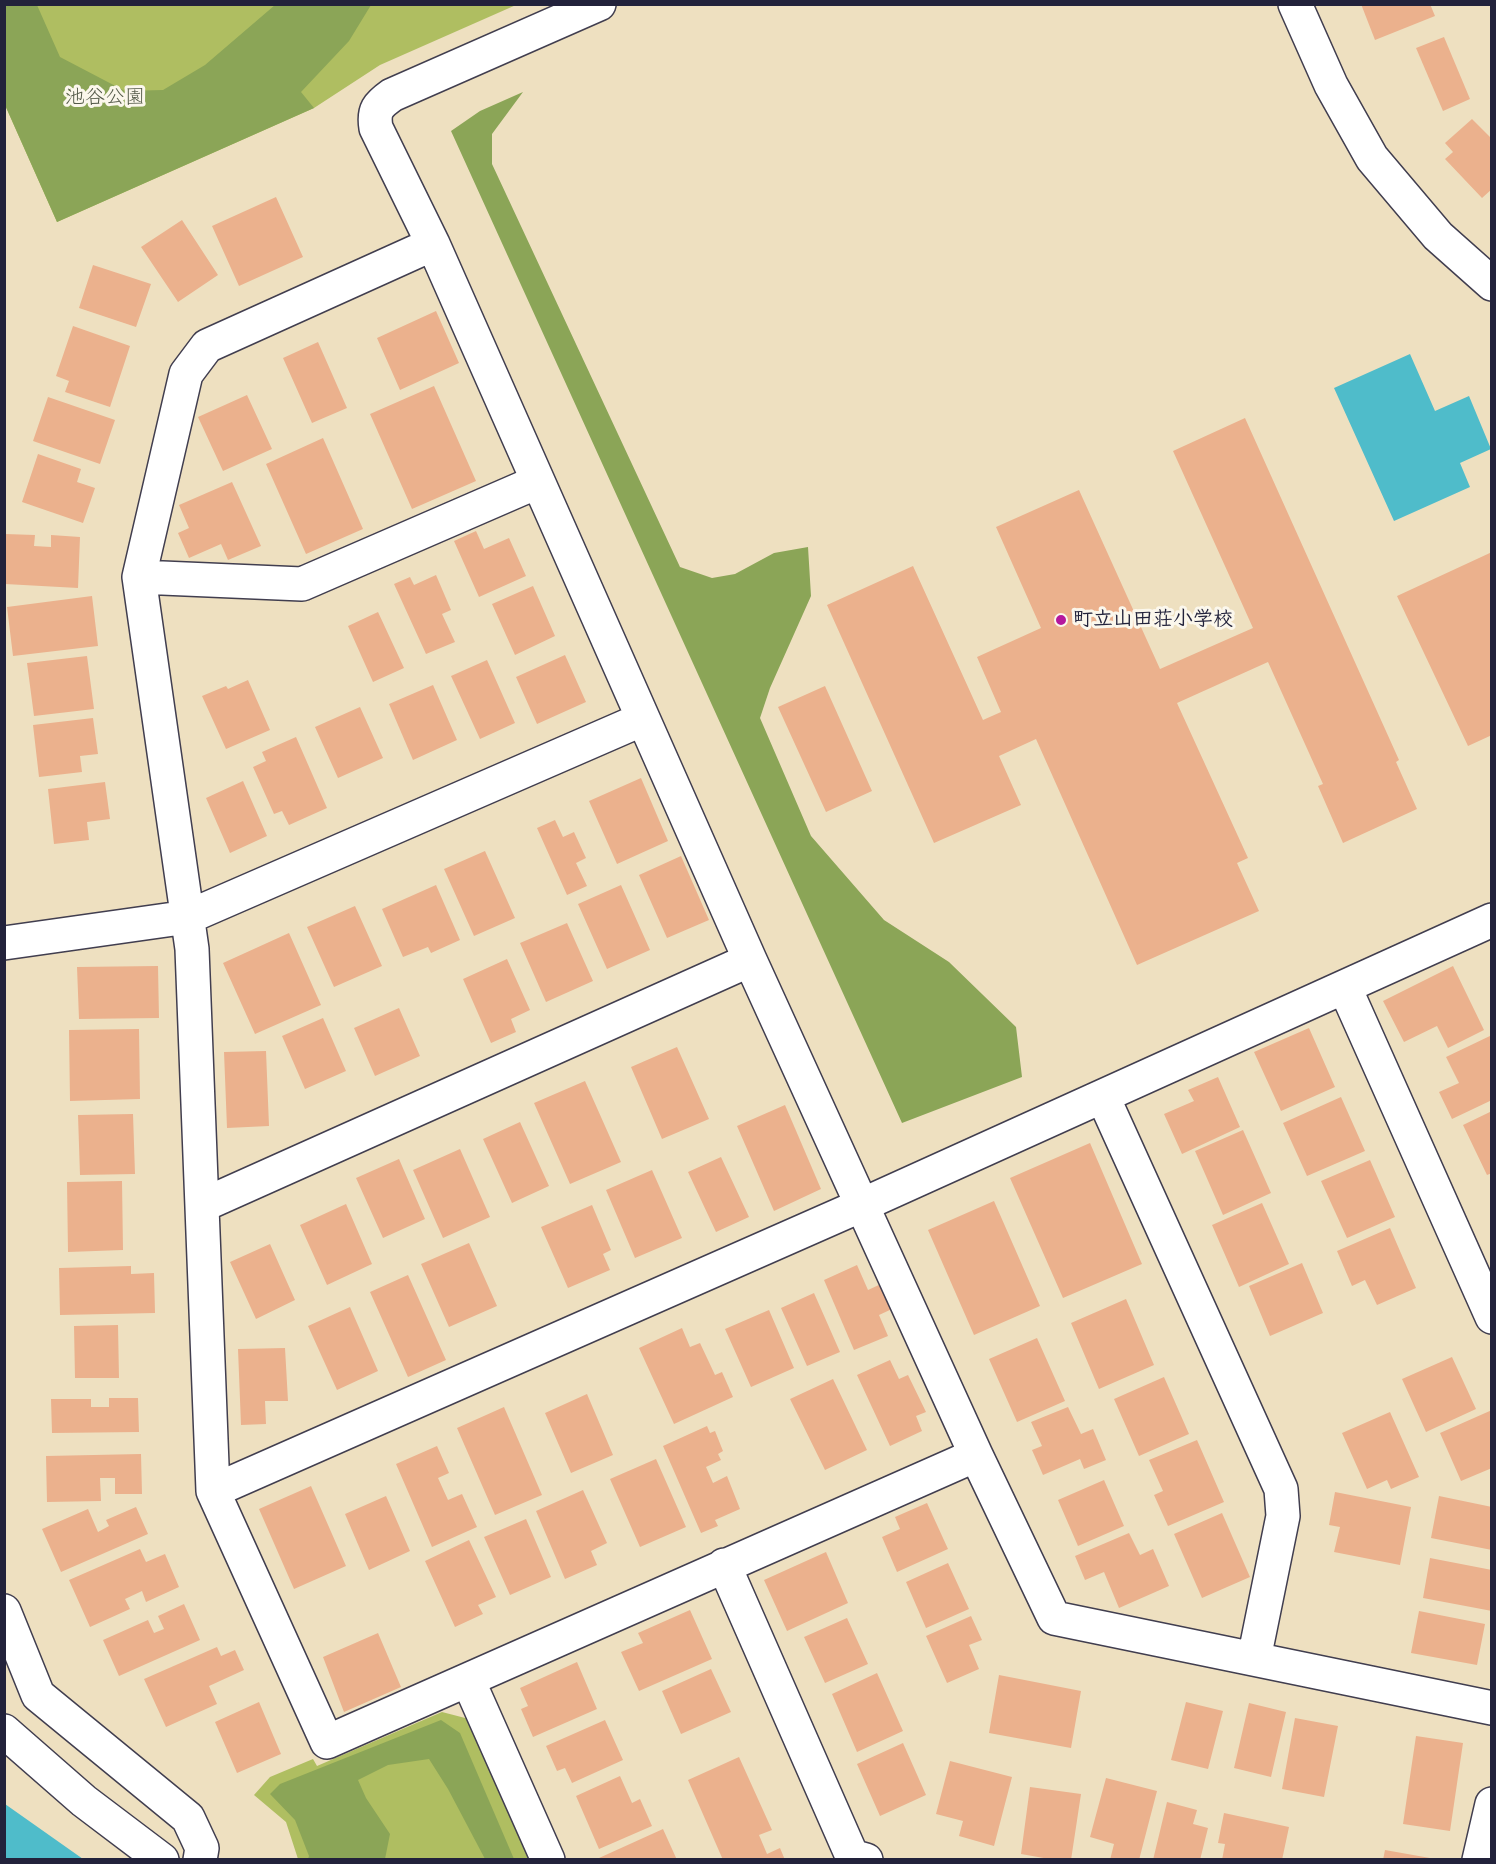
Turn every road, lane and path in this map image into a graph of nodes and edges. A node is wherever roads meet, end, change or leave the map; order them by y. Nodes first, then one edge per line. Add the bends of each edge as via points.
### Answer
1 (599, 4) edge
2 (1295, 4) edge
3 (433, 244) junction
4 (1491, 284) edge
5 (537, 482) junction
6 (139, 577) junction
7 (643, 719) junction
8 (188, 917) junction
9 (1491, 920) edge
10 (4, 943) edge
11 (750, 960) junction
12 (1345, 988) junction
13 (1103, 1097) junction
14 (203, 1205) junction
15 (862, 1205) junction
16 (1491, 1317) edge
17 (976, 1455) junction
18 (213, 1491) junction
19 (724, 1565) junction
20 (4, 1611) edge
21 (1254, 1659) junction
22 (468, 1680) junction
23 (1491, 1708) edge
24 (4, 1731) edge
25 (1491, 1804) edge
26 (162, 1860) edge
27 (200, 1860) edge
28 (548, 1860) edge
29 (866, 1860) edge
30 (1479, 1860) edge

1 - 3 street via 380,103 374,116 376,128
2 - 4 street via 1331,85 1372,158 1438,236
3 - 5 street
3 - 6 street via 207,346 186,374
5 - 6 street via 302,584
5 - 7 street
6 - 8 street
7 - 8 street
7 - 11 street
8 - 10 street
8 - 14 street
9 - 12 street
11 - 14 street
11 - 15 street
12 - 13 street
12 - 16 street
13 - 15 street
13 - 21 street via 1281,1489 1283,1516
14 - 18 street
15 - 17 street
15 - 18 street
17 - 19 street
17 - 21 street via 1054,1618
18 - 22 street via 327,1742
19 - 22 street
19 - 29 street via 852,1856
20 - 27 street via 38,1695 188,1818 202,1848
21 - 23 street
22 - 28 street
24 - 26 street via 84,1801
25 - 30 street

